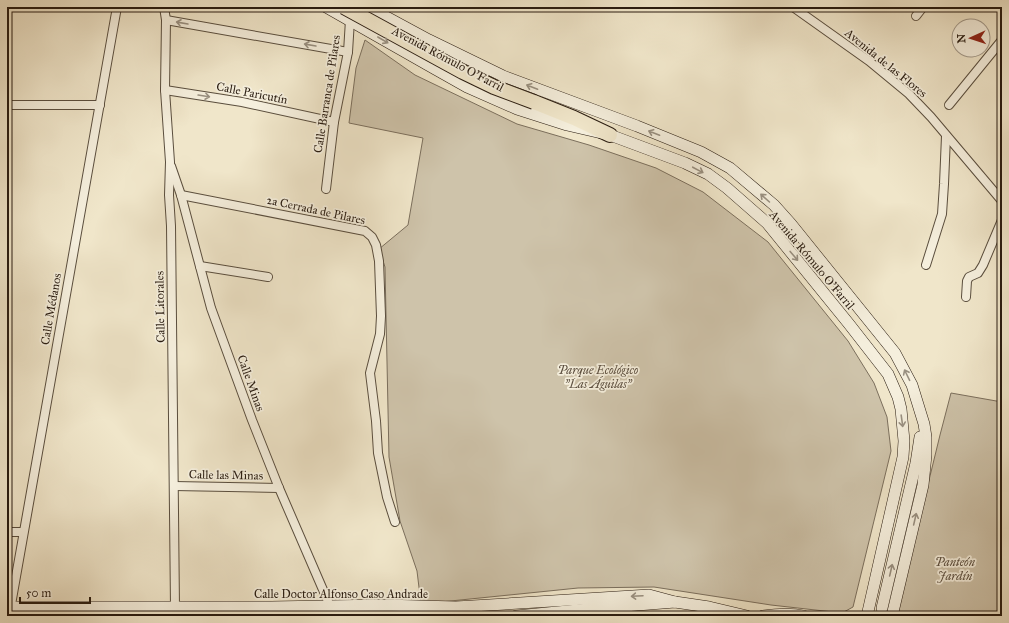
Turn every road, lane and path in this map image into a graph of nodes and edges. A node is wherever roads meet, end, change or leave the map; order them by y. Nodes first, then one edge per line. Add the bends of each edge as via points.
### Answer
1 (117, 7) edge
2 (164, 7) edge
3 (326, 7) edge
4 (359, 7) edge
5 (793, 7) edge
6 (923, 7) edge
7 (370, 8) edge
8 (347, 13) edge
9 (916, 16) dead end
10 (166, 20) junction
11 (362, 28) junction
12 (1002, 40) edge
13 (348, 52) junction
14 (166, 90) junction
15 (7, 105) edge
16 (100, 105) junction
17 (949, 105) dead end
18 (334, 122) junction
19 (610, 135) junction
20 (946, 136) junction
21 (170, 162) junction
22 (326, 189) dead end
23 (181, 195) junction
24 (1002, 201) edge
25 (1002, 220) edge
26 (926, 265) dead end
27 (200, 266) junction
28 (268, 277) dead end
29 (966, 298) dead end
30 (919, 412) junction
31 (174, 486) junction
32 (278, 488) junction
33 (395, 522) dead end
34 (7, 532) edge
35 (23, 532) junction
36 (871, 597) junction
37 (675, 602) junction
38 (330, 606) junction
39 (175, 608) junction
40 (882, 608) dead end
41 (9, 610) edge
42 (238, 614) dead end
43 (414, 616) edge
44 (516, 616) edge
45 (747, 616) edge
46 (763, 616) edge
47 (804, 616) edge
48 (859, 616) edge
49 (867, 616) edge
50 (892, 616) edge

1 - 16 street, Calle Médanos
2 - 10 street, Calle Litorales
3 - 8 main road, Avenida Rómulo O'Farril
4 - 8 street, Calle Barranca de Pilares
5 - 20 street, Avenida de las Flores via 869,61 909,94
6 - 9 street
7 - 11 main road via 359,16
30 -> 7 main road, Avenida Rómulo O'Farril via 914,392 901,364 877,330 774,205 730,168 701,152 662,136 503,76
8 - 11 main road, Avenida Rómulo O'Farril
8 - 13 street, Calle Barranca de Pilares
8 - 19 highway, bridge via 494,87
13 -> 10 street
10 - 14 street, Calle Litorales
11 -> 19 main road, Avenida Rómulo O'Farril via 445,75 517,109
12 - 17 street
13 - 18 street, Calle Barranca de Pilares
14 -> 18 street, Calle Paricutín via 242,102
14 - 21 street, Calle Litorales
15 - 16 street
16 - 35 street, Calle Médanos
18 - 22 street, Calle Barranca de Pilares
19 -> 36 main road, Avenida Rómulo O'Farril via 685,163 708,174 728,188 766,223 888,374 901,409 903,457
20 - 24 street, Avenida de las Flores
20 - 26 street via 942,214
21 - 23 street, Calle Minas
21 - 31 street, Calle Litorales
23 - 27 street, Calle Minas
23 - 33 street, 2a Cerrada de Pilares via 365,232 372,237 379,261 381,316 380,334 370,373 378,453
25 - 29 street via 983,265 978,273 969,277 967,281
27 - 28 street
27 - 32 street, Calle Minas via 212,308
40 -> 30 main road via 920,446
50 -> 30 main road, Avenida Rómulo O'Farril via 923,485 926,437
31 - 32 street, Calle las Minas
31 - 39 street, Calle Litorales
32 - 38 street, Calle Minas
34 - 35 street
35 - 41 street, Calle Médanos
36 - 48 main road
36 - 49 main road, Avenida Rómulo O'Farril
37 -> 38 main road, Calle Doctor Alfonso Caso Andrade via 649,595 456,607
37 - 44 main road
37 - 45 main road
38 - 39 main road, Calle Doctor Alfonso Caso Andrade
39 - 41 main road, Calle Doctor Alfonso Caso Andrade
42 - 43 main road
46 - 47 main road

